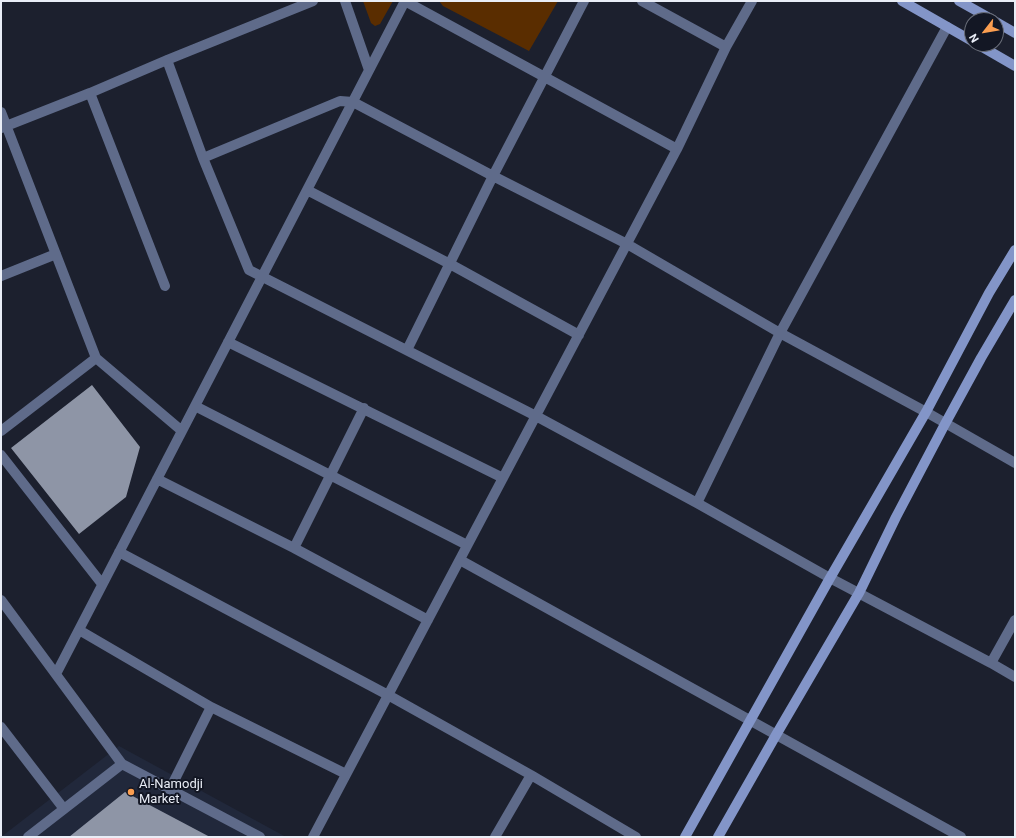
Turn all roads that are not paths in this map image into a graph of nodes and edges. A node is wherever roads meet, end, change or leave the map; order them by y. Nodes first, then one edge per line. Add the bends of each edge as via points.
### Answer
1 (313, 1) edge
2 (345, 1) edge
3 (405, 1) edge
4 (584, 1) edge
5 (642, 1) edge
6 (752, 1) edge
7 (902, 1) edge
8 (960, 1) edge
9 (979, 12) edge
10 (947, 27) junction
11 (1004, 27) edge
12 (1015, 33) edge
13 (964, 37) edge
14 (726, 47) junction
15 (991, 52) edge
16 (167, 60) junction
17 (1015, 66) edge
18 (369, 70) junction
19 (545, 77) junction
20 (90, 93) junction
21 (353, 102) junction
22 (1, 112) edge
23 (4, 127) edge
24 (677, 149) junction
25 (204, 158) junction
26 (493, 176) junction
27 (307, 190) junction
28 (627, 244) junction
29 (1015, 250) edge
30 (56, 254) junction
31 (450, 264) junction
32 (1, 276) edge
33 (262, 276) junction
34 (165, 286) dead end
35 (1015, 300) edge
36 (780, 333) junction
37 (579, 335) junction
38 (228, 342) junction
39 (407, 350) junction
40 (96, 358) junction
41 (195, 406) junction
42 (364, 408) junction
43 (926, 412) junction
44 (536, 416) junction
45 (945, 424) junction
46 (1, 431) edge
47 (182, 432) junction
48 (1, 455) edge
49 (1015, 463) edge
50 (331, 475) junction
51 (503, 478) junction
52 (157, 480) junction
53 (697, 503) junction
54 (468, 545) junction
55 (294, 548) junction
56 (119, 552) junction
57 (460, 560) junction
58 (830, 578) junction
59 (102, 584) junction
60 (859, 593) junction
61 (1, 600) edge
62 (428, 620) junction
63 (1015, 620) edge
64 (79, 630) junction
65 (991, 663) junction
66 (56, 674) junction
67 (1015, 677) edge
68 (388, 695) junction
69 (211, 707) junction
70 (750, 721) junction
71 (1, 727) edge
72 (776, 735) junction
73 (122, 764) junction
74 (346, 774) junction
75 (531, 775) junction
76 (170, 789) junction
77 (64, 809) junction
78 (28, 837) edge
79 (260, 837) edge
80 (313, 837) edge
81 (495, 837) edge
82 (636, 837) edge
83 (685, 837) edge
84 (718, 837) edge
85 (961, 837) edge

1 - 16 street
2 - 18 street
3 - 18 street
3 - 19 street
4 - 19 street
5 - 14 street
6 - 14 street
7 - 10 street
8 - 9 street
10 - 13 street
10 - 36 street
11 - 12 street
14 - 24 street
15 - 17 street
16 - 20 street
16 - 25 street
18 - 21 street
19 - 24 street
19 - 26 street
20 - 23 street
20 - 34 street
21 - 25 street via 340,100
21 - 26 street
21 - 27 street
22 - 23 street
23 - 30 street
24 - 28 street
25 - 33 street via 249,270
26 - 28 street
26 - 31 street
27 - 31 street
27 - 33 street
28 - 36 street
28 - 37 street
29 - 43 street
30 - 32 street
30 - 40 street
31 - 37 street
31 - 39 street
33 - 38 street
33 - 39 street
35 - 45 street
36 - 43 street
36 - 53 street
37 - 44 street
38 - 41 street
38 - 42 street
39 - 44 street
40 - 46 street
40 - 47 street
41 - 47 street
41 - 50 street
42 - 50 street
42 - 51 street
43 - 45 street
43 - 58 street
44 - 51 street
44 - 53 street
45 - 49 street
45 - 60 street
47 - 52 street
48 - 59 street
50 - 54 street
50 - 55 street
51 - 54 street
52 - 55 street
52 - 56 street
53 - 58 street
54 - 57 street
55 - 62 street
56 - 59 street
56 - 68 street
57 - 62 street
57 - 70 street
58 - 60 street
58 - 70 street
59 - 64 street
60 - 65 street
60 - 72 street
61 - 66 street
62 - 68 street
63 - 65 street
64 - 66 street
64 - 69 street
65 - 67 street
66 - 73 street
68 - 74 street
68 - 75 street
69 - 74 street
69 - 76 street
70 - 72 street
70 - 83 street
71 - 77 street
72 - 84 street
72 - 85 street
73 - 76 street
73 - 77 street
74 - 80 street
75 - 81 street
75 - 82 street
76 - 79 street
77 - 78 street

